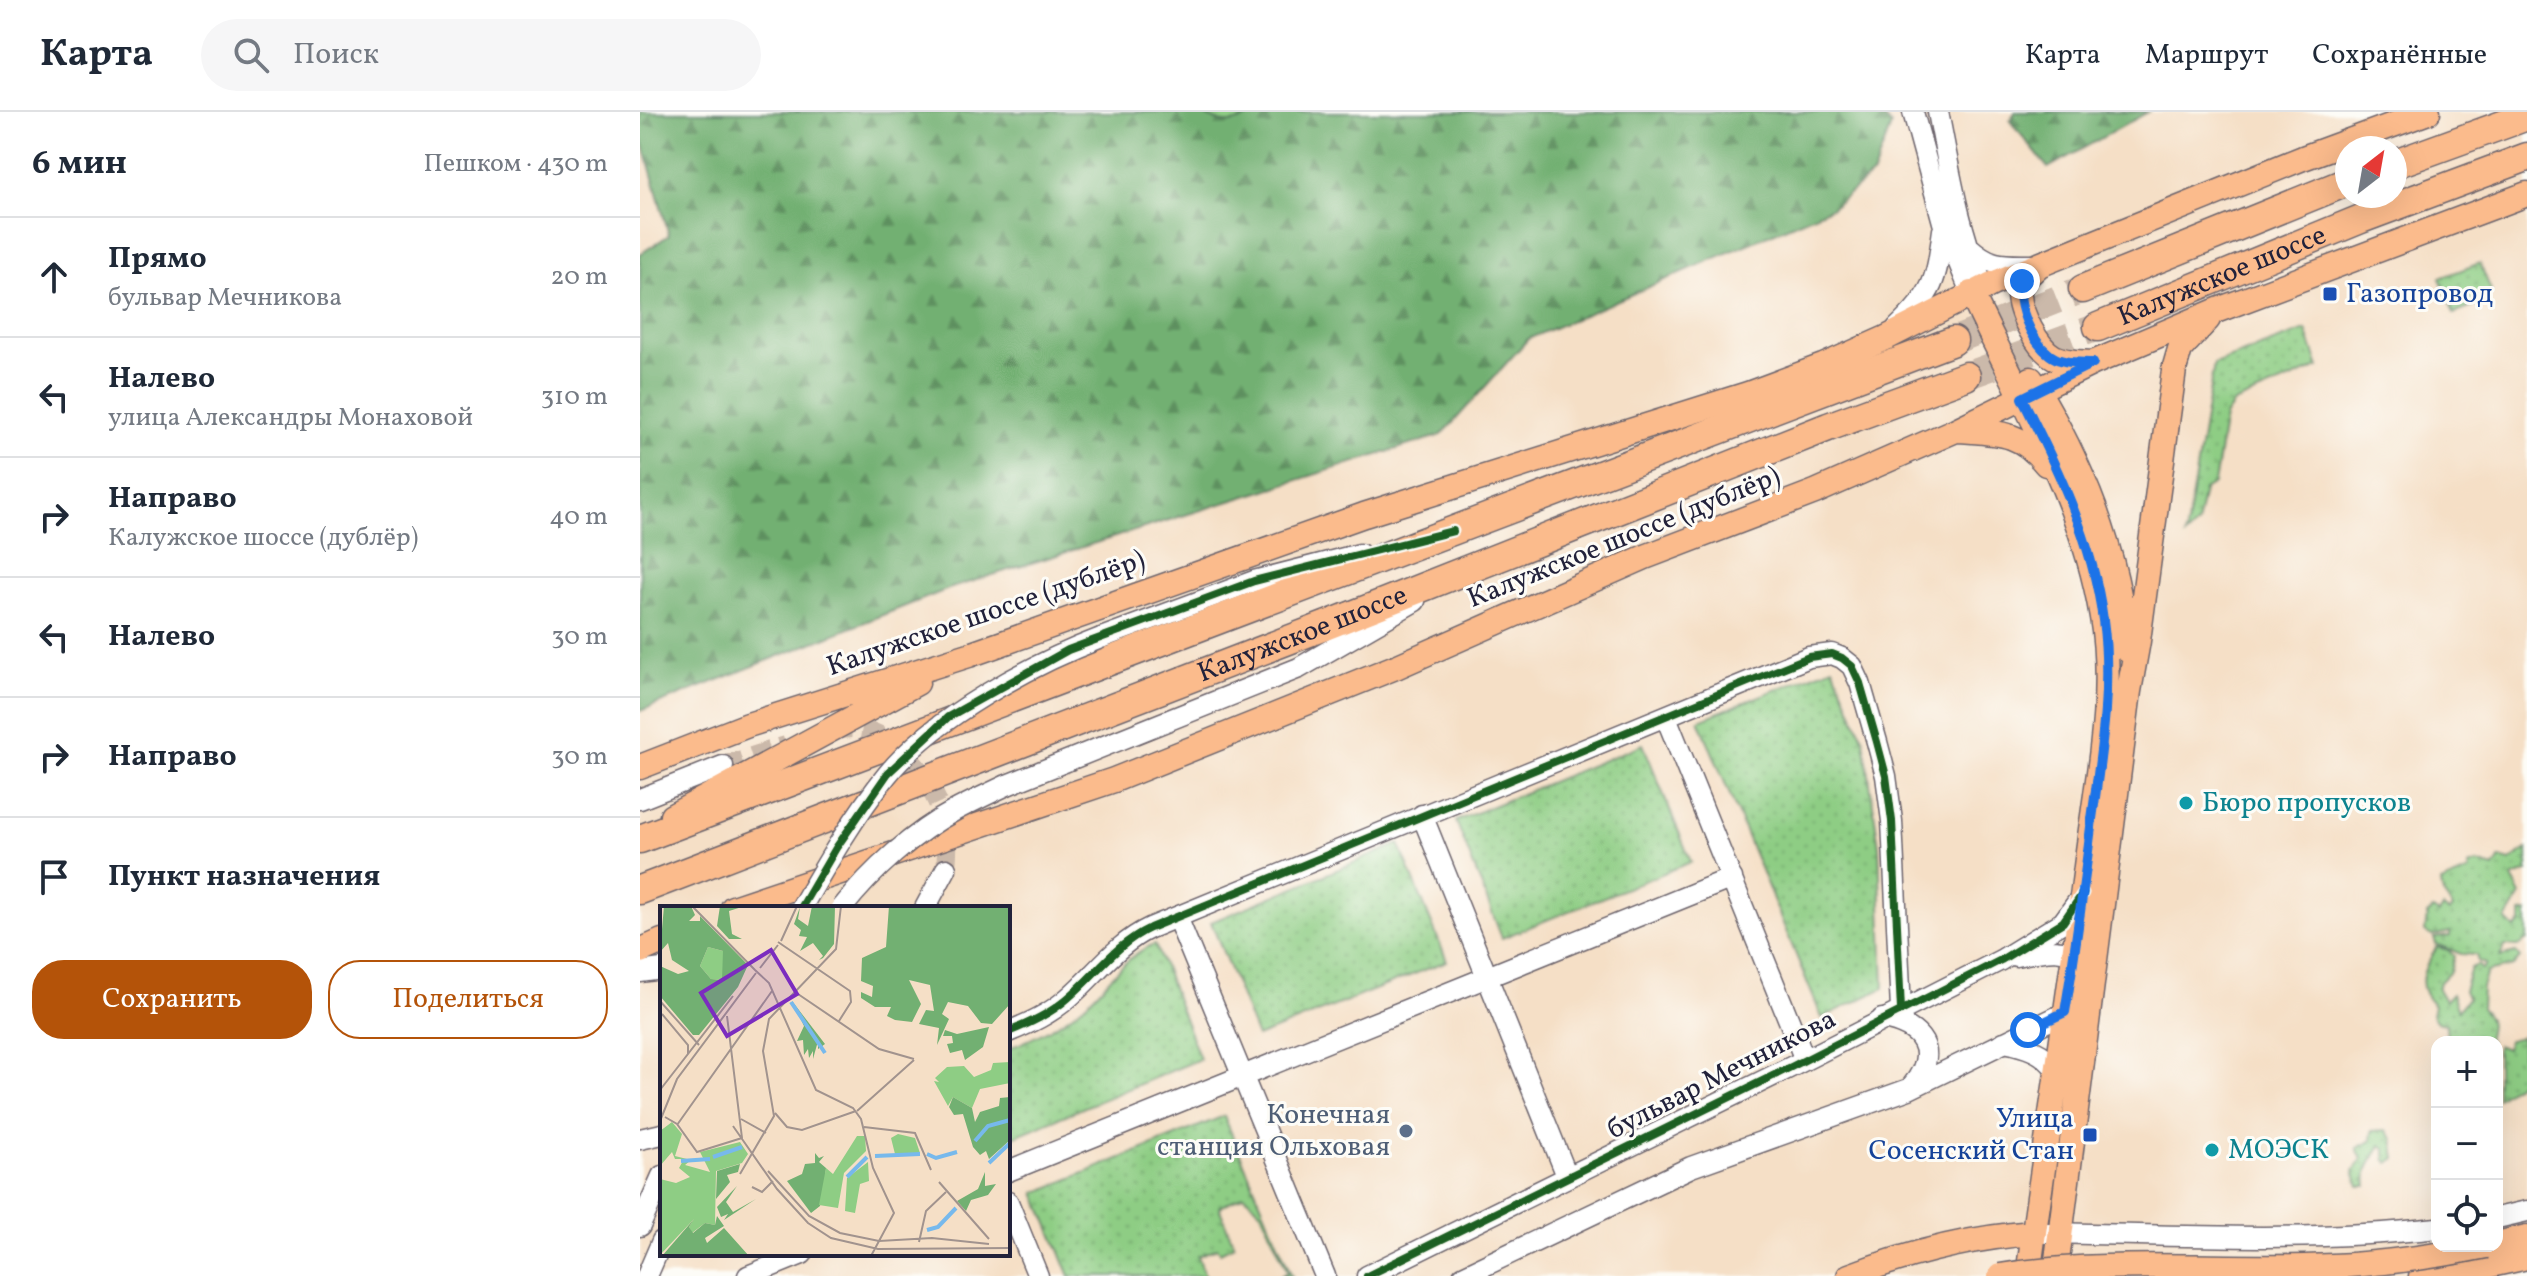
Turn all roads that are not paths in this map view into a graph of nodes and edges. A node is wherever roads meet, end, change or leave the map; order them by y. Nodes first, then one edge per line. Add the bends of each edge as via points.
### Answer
1 (1913, 112) edge
2 (1938, 112) edge
3 (2428, 112) edge
4 (2527, 116) edge
5 (2527, 157) edge
6 (2407, 160) edge
7 (2335, 187) edge
8 (2527, 194) edge
9 (1944, 226) junction
10 (1968, 246) junction
11 (2039, 265) junction
12 (2083, 289) tunnel mouth
13 (1978, 290) junction
14 (2218, 310) junction
15 (2098, 327) tunnel mouth
16 (1886, 338) junction
17 (1953, 341) tunnel mouth
18 (2093, 363) junction
19 (1966, 376) tunnel mouth
20 (2030, 394) junction
21 (2045, 421) junction
22 (1956, 430) junction
23 (2064, 486) junction
24 (1453, 531) junction
25 (1475, 566) junction
26 (969, 655) junction
27 (2129, 691) junction
28 (1666, 717) junction
29 (723, 766) tunnel mouth
30 (640, 767) edge
31 (640, 799) edge
32 (1422, 815) junction
33 (640, 836) edge
34 (946, 869) tunnel mouth
35 (1732, 878) junction
36 (640, 890) edge
37 (2083, 893) junction
38 (739, 906) edge
39 (802, 906) edge
40 (844, 906) edge
41 (926, 906) edge
42 (1177, 917) junction
43 (660, 942) edge
44 (640, 951) edge
45 (2075, 954) junction
46 (2001, 960) junction
47 (660, 969) edge
48 (640, 972) edge
49 (1486, 978) junction
50 (2092, 990) junction
51 (2065, 1012) junction
52 (1892, 1014) junction
53 (1010, 1031) edge
54 (2004, 1042) junction
55 (1805, 1060) junction
56 (2056, 1070) junction
57 (1241, 1076) junction
58 (1909, 1089) junction
59 (660, 1134) edge
60 (640, 1139) edge
61 (1010, 1170) edge
62 (1567, 1176) junction
63 (660, 1181) edge
64 (1010, 1207) edge
65 (2527, 1211) edge
66 (2503, 1217) edge
67 (640, 1226) edge
68 (2431, 1229) edge
69 (2034, 1233) junction
70 (2061, 1233) junction
71 (2527, 1237) edge
72 (2503, 1243) edge
73 (660, 1246) edge
74 (2444, 1252) edge
75 (797, 1256) edge
76 (2527, 1257) edge
77 (648, 1275) edge
78 (748, 1276) edge
79 (1038, 1276) edge
80 (1325, 1276) edge
81 (1367, 1276) edge
82 (1463, 1276) edge
83 (1849, 1276) edge
84 (2000, 1276) edge
85 (2028, 1276) edge
86 (2055, 1276) edge
87 (2421, 1276) edge

1 - 9 street
2 - 10 street
3 - 11 main road, Калужское шоссе (дублёр)
4 - 6 highway
5 - 15 highway, Калужское шоссе
7 - 12 highway, Калужское шоссе
8 - 14 main road, Калужское шоссе (дублёр)
9 - 13 street
9 - 16 street via 1934,283 1920,306
10 - 11 street via 1997,265
10 - 13 street
11 - 13 main road, Калужское шоссе (дублёр)
11 - 18 main road via 2022,281 2019,292 2038,344 2065,362
13 - 16 main road, Калужское шоссе (дублёр)
13 - 20 main road via 2009,341
14 - 18 main road, Калужское шоссе (дублёр)
14 - 27 main road via 2180,349 2174,370
16 - 26 main road, Калужское шоссе (дублёр) via 1748,394 1364,515
17 - 24 highway, Калужское шоссе
18 - 20 main road, Калужское шоссе (дублёр)
19 - 25 highway, Калужское шоссе
20 - 21 main road
20 - 22 main road, Калужское шоссе (дублёр)
21 - 23 main road
21 - 27 main road via 2082,472 2111,555 2123,607
22 - 23 main road via 2024,441
22 - 38 main road, Калужское шоссе (дублёр) via 1114,780
23 - 37 main road via 2094,579 2106,668 2104,732
24 - 33 highway, Калужское шоссе
24 - 39 street, bridge via 1254,581 1068,650 948,717 888,773
25 - 36 highway, Калужское шоссе
25 - 40 street, bridge via 1299,668 954,810 909,841
26 - 30 main road, Калужское шоссе (дублёр) via 748,725
26 - 33 main road
27 - 50 main road
28 - 32 street
28 - 35 street
28 - 52 street via 1819,654 1837,655 1852,666 1890,800
29 - 31 street
32 - 42 street
32 - 49 street
34 - 41 street
35 - 49 street
35 - 55 street
37 - 45 main road
37 - 46 street, бульвар Мечникова via 2063,922
42 - 53 street via 1131,938 1061,1005
42 - 57 street
43 - 44 main road
45 - 46 street via 2053,948
45 - 50 street via 2084,960
45 - 51 main road
46 - 52 street, бульвар Мечникова
47 - 48 street
49 - 57 street
49 - 62 street
50 - 51 street
50 - 70 main road
51 - 54 street
51 - 56 main road
52 - 55 street, бульвар Мечникова
52 - 58 street via 1921,1037 1926,1048 1926,1062
54 - 56 street via 2039,1053
54 - 58 street
55 - 62 street, бульвар Мечникова
56 - 69 main road
57 - 61 street
57 - 80 street
58 - 82 street via 1691,1167
59 - 60 street
62 - 81 street, бульвар Мечникова
63 - 67 street
64 - 79 street
65 - 66 street
68 - 70 street via 2293,1239
69 - 70 street
69 - 83 main road via 1956,1245
69 - 85 main road
70 - 86 main road
71 - 72 main road
73 - 77 street
74 - 84 main road, bridge via 2307,1267 2128,1265
75 - 78 street
76 - 87 main road

